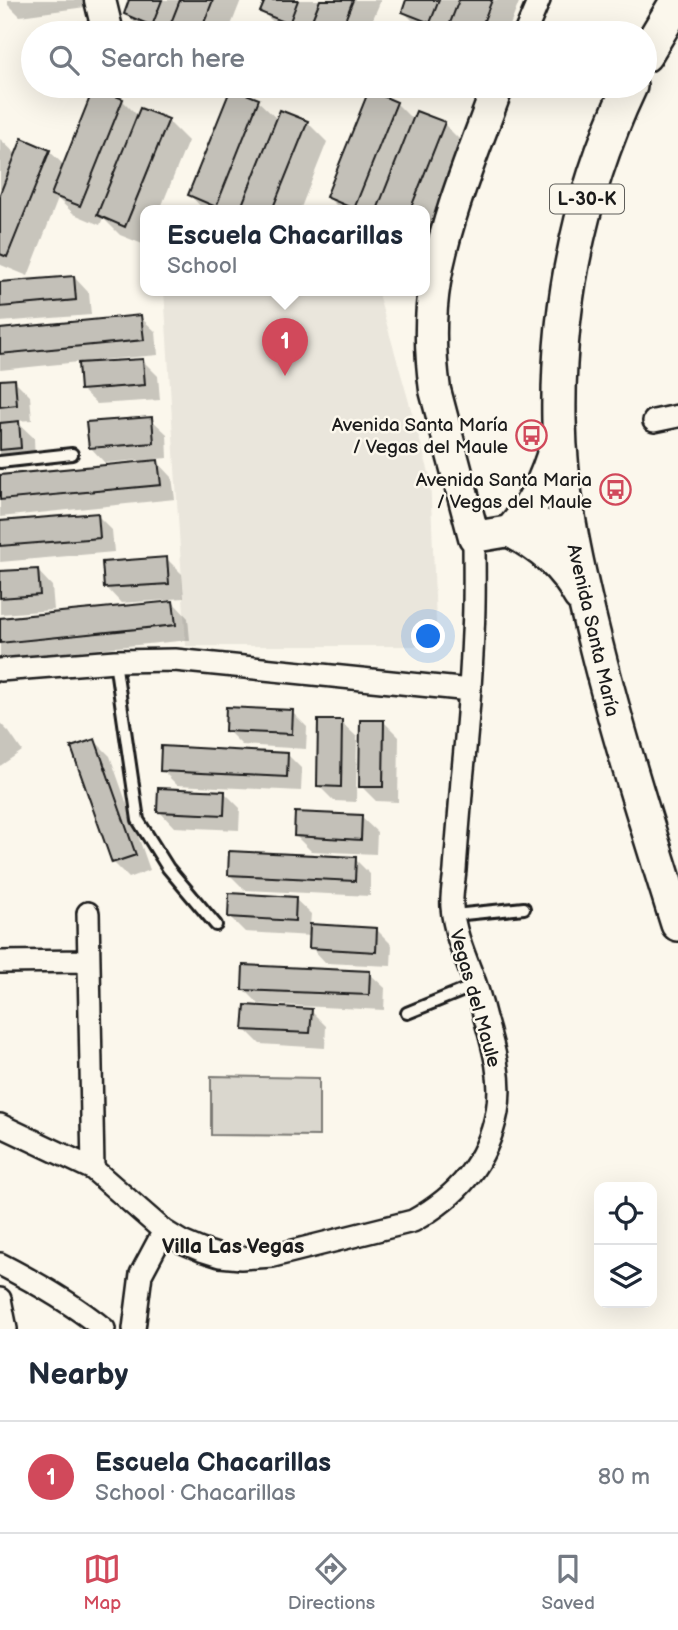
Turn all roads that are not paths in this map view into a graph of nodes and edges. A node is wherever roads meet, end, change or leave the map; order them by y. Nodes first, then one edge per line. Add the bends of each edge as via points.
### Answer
1 (100, 0) edge
2 (539, 0) edge
3 (678, 0) edge
4 (105, 21) edge
5 (530, 21) edge
6 (657, 35) edge
7 (494, 98) edge
8 (624, 98) edge
9 (678, 416) edge
10 (559, 421) junction
11 (654, 421) dead end
12 (72, 454) dead end
13 (0, 462) edge
14 (569, 525) junction
15 (512, 531) junction
16 (474, 537) junction
17 (590, 620) junction
18 (115, 661) junction
19 (0, 670) edge
20 (470, 690) junction
21 (524, 908) dead end
22 (88, 913) dead end
23 (454, 915) junction
24 (678, 924) edge
25 (216, 925) dead end
26 (0, 961) edge
27 (89, 961) junction
28 (476, 985) junction
29 (407, 1013) dead end
30 (0, 1125) edge
31 (93, 1168) junction
32 (164, 1231) junction
33 (0, 1264) edge
34 (0, 1299) edge
35 (6, 1329) edge
36 (104, 1329) edge
37 (134, 1329) edge

1 - 4 street
2 - 5 street
3 - 6 main road
7 - 16 street via 446,233 431,316 435,390
8 - 10 main road, Avenida Santa María / L-30-K via 598,164 571,265
9 - 11 street
10 - 14 main road, Avenida Santa María / L-30-K
10 - 15 main road via 543,486
12 - 13 lane
14 - 15 street
14 - 17 main road, Avenida Santa María / L-30-K
15 - 16 street
15 - 17 main road via 562,567
16 - 20 street, Vegas del Maule
17 - 24 main road, Avenida Santa María / L-30-K via 611,707
18 - 19 street
18 - 20 street via 175,660
18 - 25 lane via 138,820 168,868
20 - 23 street, Vegas del Maule
21 - 23 lane
22 - 27 street
23 - 28 street, Vegas del Maule
26 - 27 street
27 - 31 street
28 - 29 lane
28 - 32 street, Vegas del Maule via 497,1067 497,1109 480,1158 448,1199 413,1221 265,1258 220,1256
30 - 31 street, Vegas del Maule
31 - 32 street, Vegas del Maule
32 - 37 street via 141,1274
33 - 36 street via 57,1295
34 - 35 street

